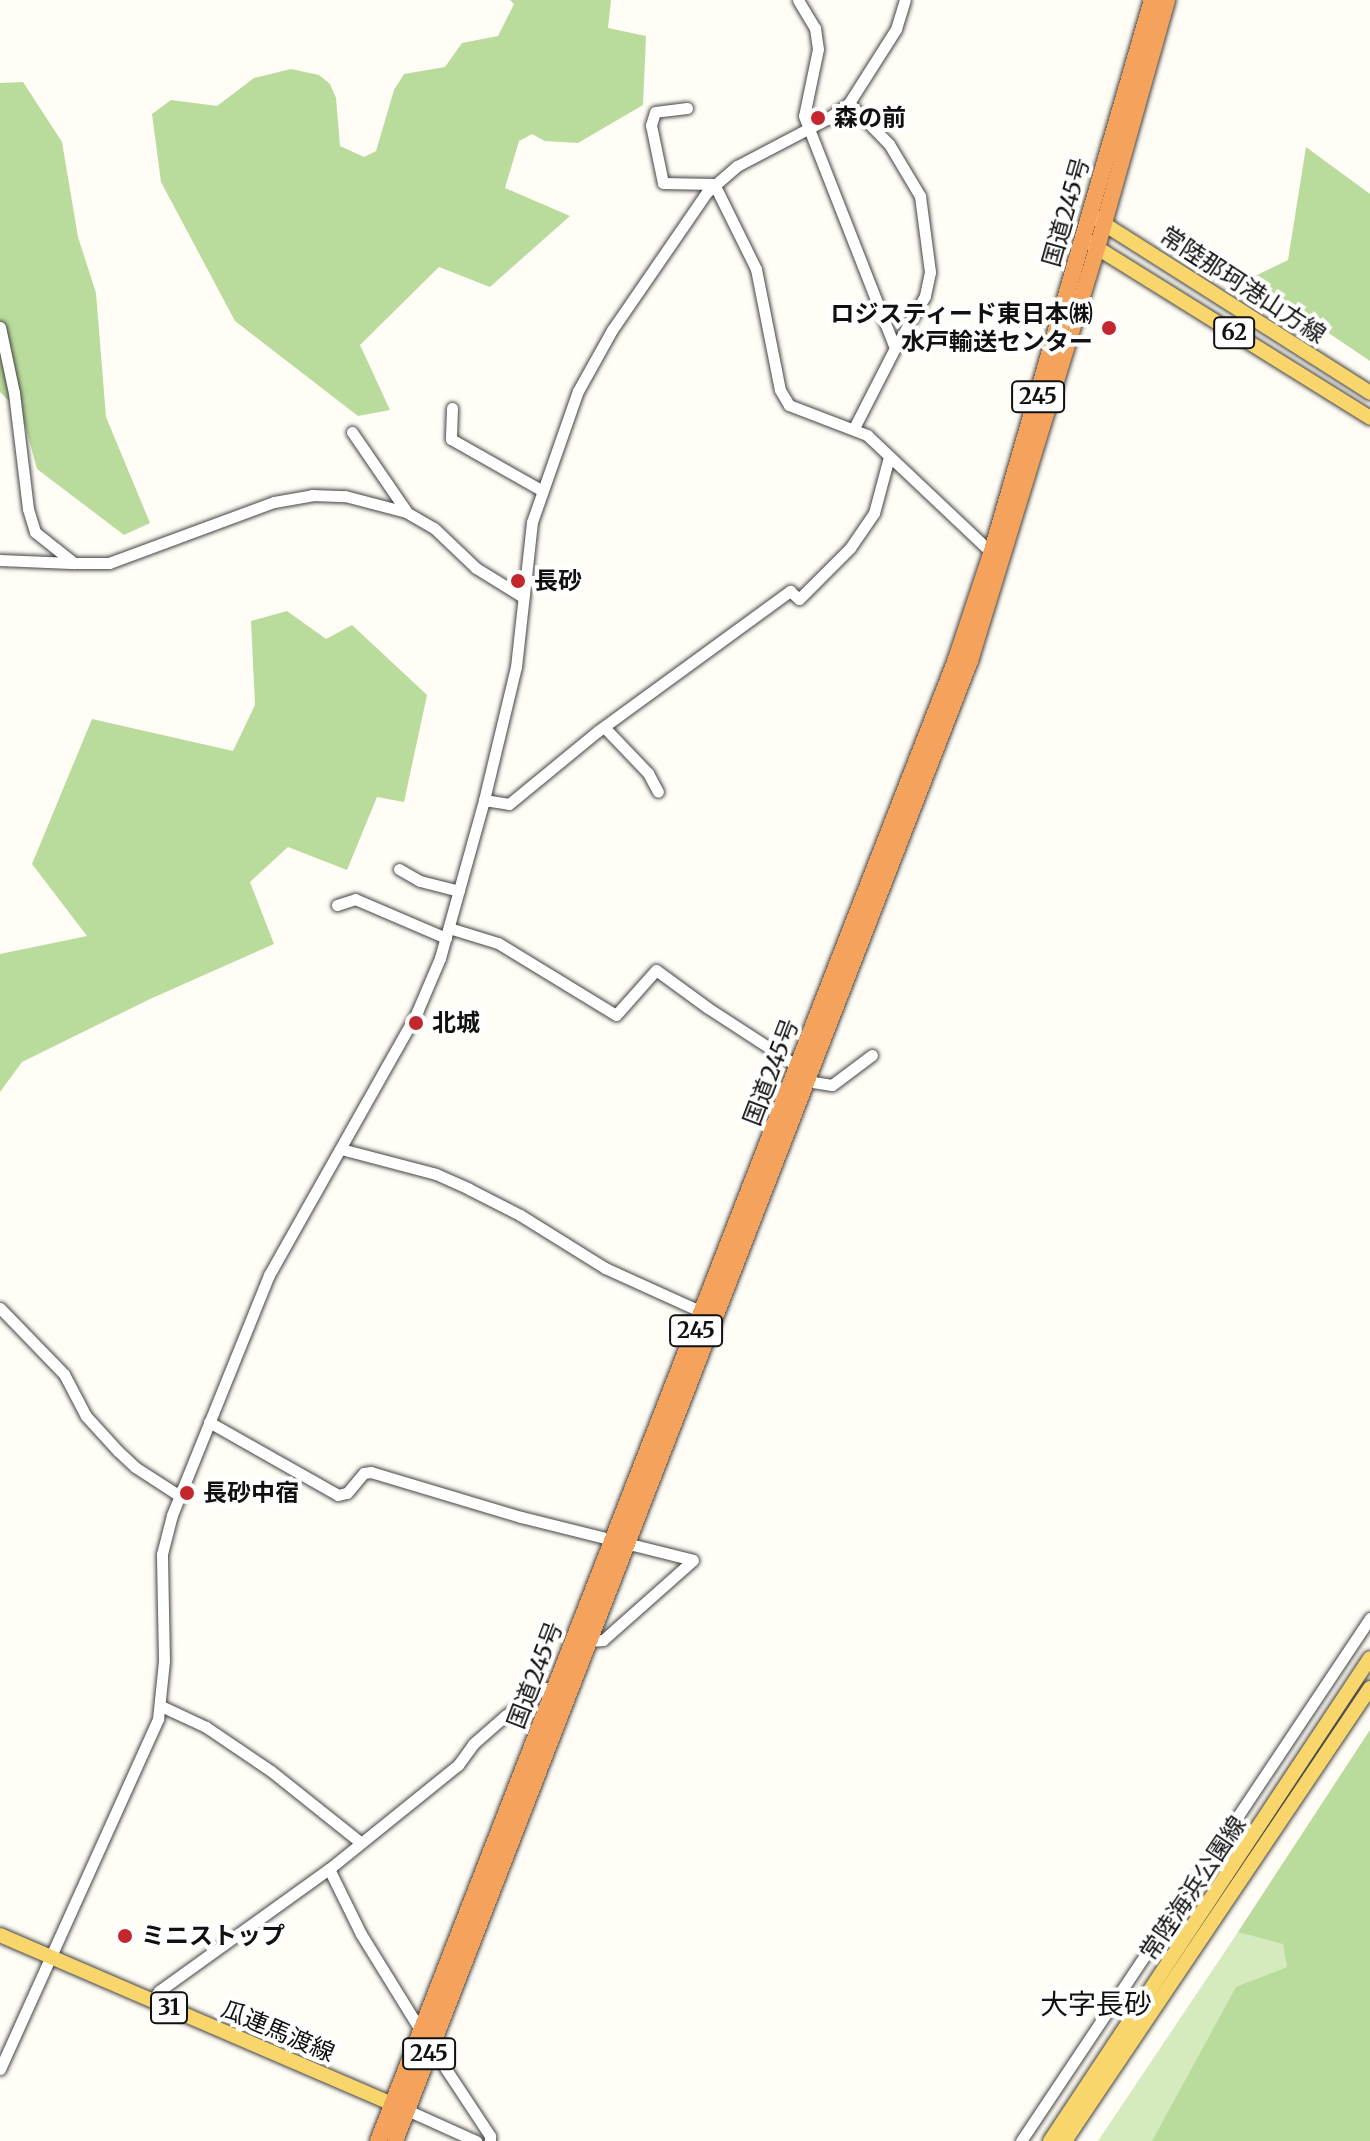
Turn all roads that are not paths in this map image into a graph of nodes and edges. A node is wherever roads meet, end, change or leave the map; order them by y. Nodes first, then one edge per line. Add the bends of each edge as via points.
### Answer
1 (798, 0) edge
2 (905, 0) edge
3 (1152, 0) edge
4 (1167, 0) edge
5 (849, 103) junction
6 (687, 108) dead end
7 (808, 128) junction
8 (714, 184) junction
9 (1097, 219) junction
10 (1090, 243) junction
11 (0, 327) edge
12 (895, 348) junction
13 (1370, 393) edge
14 (452, 408) dead end
15 (1370, 418) edge
16 (854, 428) junction
17 (352, 432) dead end
18 (889, 457) junction
19 (541, 490) junction
20 (406, 512) junction
21 (997, 556) junction
22 (0, 560) edge
23 (74, 563) junction
24 (523, 597) junction
25 (604, 727) junction
26 (658, 792) dead end
27 (484, 800) junction
28 (399, 869) dead end
29 (459, 891) junction
30 (337, 905) dead end
31 (448, 933) junction
32 (872, 1055) dead end
33 (803, 1073) junction
34 (341, 1149) junction
35 (0, 1308) edge
36 (704, 1313) junction
37 (209, 1422) junction
38 (180, 1496) junction
39 (620, 1543) junction
40 (1370, 1618) edge
41 (590, 1641) junction
42 (1370, 1658) edge
43 (1329, 1679) junction
44 (1370, 1688) edge
45 (554, 1690) junction
46 (1348, 1692) junction
47 (161, 1706) junction
48 (360, 1842) junction
49 (329, 1869) junction
50 (0, 1935) edge
51 (52, 1957) junction
52 (152, 2001) junction
53 (416, 2023) dead end
54 (438, 2057) dead end
55 (0, 2069) edge
56 (400, 2107) junction
57 (378, 2141) edge
58 (395, 2141) edge
59 (476, 2141) edge
60 (490, 2141) edge
61 (1021, 2141) edge
62 (1050, 2141) edge
63 (1065, 2141) edge

1 - 7 street via 815,28 818,49 804,111
2 - 5 street via 896,29
3 - 9 highway, 国道245号 / 245
4 - 9 highway, 国道245号 / 245
5 - 7 street
5 - 12 street via 889,144 920,196 930,272 925,296
6 - 8 street via 655,112 651,125 663,183
7 - 8 street
7 - 12 street
8 - 16 street via 756,269 780,390 789,405
8 - 19 street via 591,365
9 - 10 highway, 国道245号 / 245
9 - 13 main road, 常陸那珂港山方線 / 62
10 - 15 main road, 常陸那珂港山方線 / 62
10 - 21 highway, 国道245号 / 245
11 - 23 street via 35,532
12 - 16 street
14 - 19 street via 451,439
16 - 18 street
17 - 20 street
18 - 21 street
18 - 25 street via 874,513 850,548 799,599 790,591
19 - 24 street via 528,542
20 - 23 street via 345,496 312,495 274,502 109,563
20 - 24 street via 434,528 476,568
21 - 33 highway, 国道245号 / 245
22 - 23 street
24 - 27 street via 516,667
25 - 26 street via 648,773
25 - 27 street via 509,804
27 - 29 street
28 - 29 street via 420,881
29 - 31 street
30 - 31 street via 355,899
31 - 33 street via 498,943 616,1015 656,970
31 - 34 street via 417,1012
32 - 33 street via 832,1085
33 - 36 highway, 国道245号 / 245
33 - 39 highway, 国道245号 / 245
34 - 36 street via 436,1174 520,1215 605,1268
34 - 37 street via 269,1275
35 - 38 street via 64,1374 86,1416 118,1451
36 - 39 highway, 国道245号 / 245
37 - 38 street
37 - 39 street via 338,1495 371,1472
38 - 47 street via 162,1554
39 - 41 highway, 国道245号 / 245
39 - 41 street via 693,1560 603,1640
39 - 45 highway, 国道245号 / 245
40 - 43 street
41 - 56 highway, 国道245号 / 245
42 - 46 main road, 常陸海浜公園線
43 - 46 street
43 - 61 street
44 - 63 main road, 常陸海浜公園線
45 - 48 street via 544,1688 505,1716 458,1765
45 - 56 highway, 国道245号 / 245
46 - 62 main road, 常陸海浜公園線
47 - 48 street via 206,1727 271,1771
47 - 51 street via 145,1755
48 - 49 street
49 - 52 street
49 - 53 street via 361,1934
50 - 51 main road, 瓜連馬渡線 / 31
51 - 52 main road, 瓜連馬渡線 / 31
51 - 55 street
52 - 56 main road, 瓜連馬渡線 / 31
54 - 60 street
56 - 57 highway, 国道245号 / 245
56 - 58 highway, 国道245号 / 245
56 - 59 street

